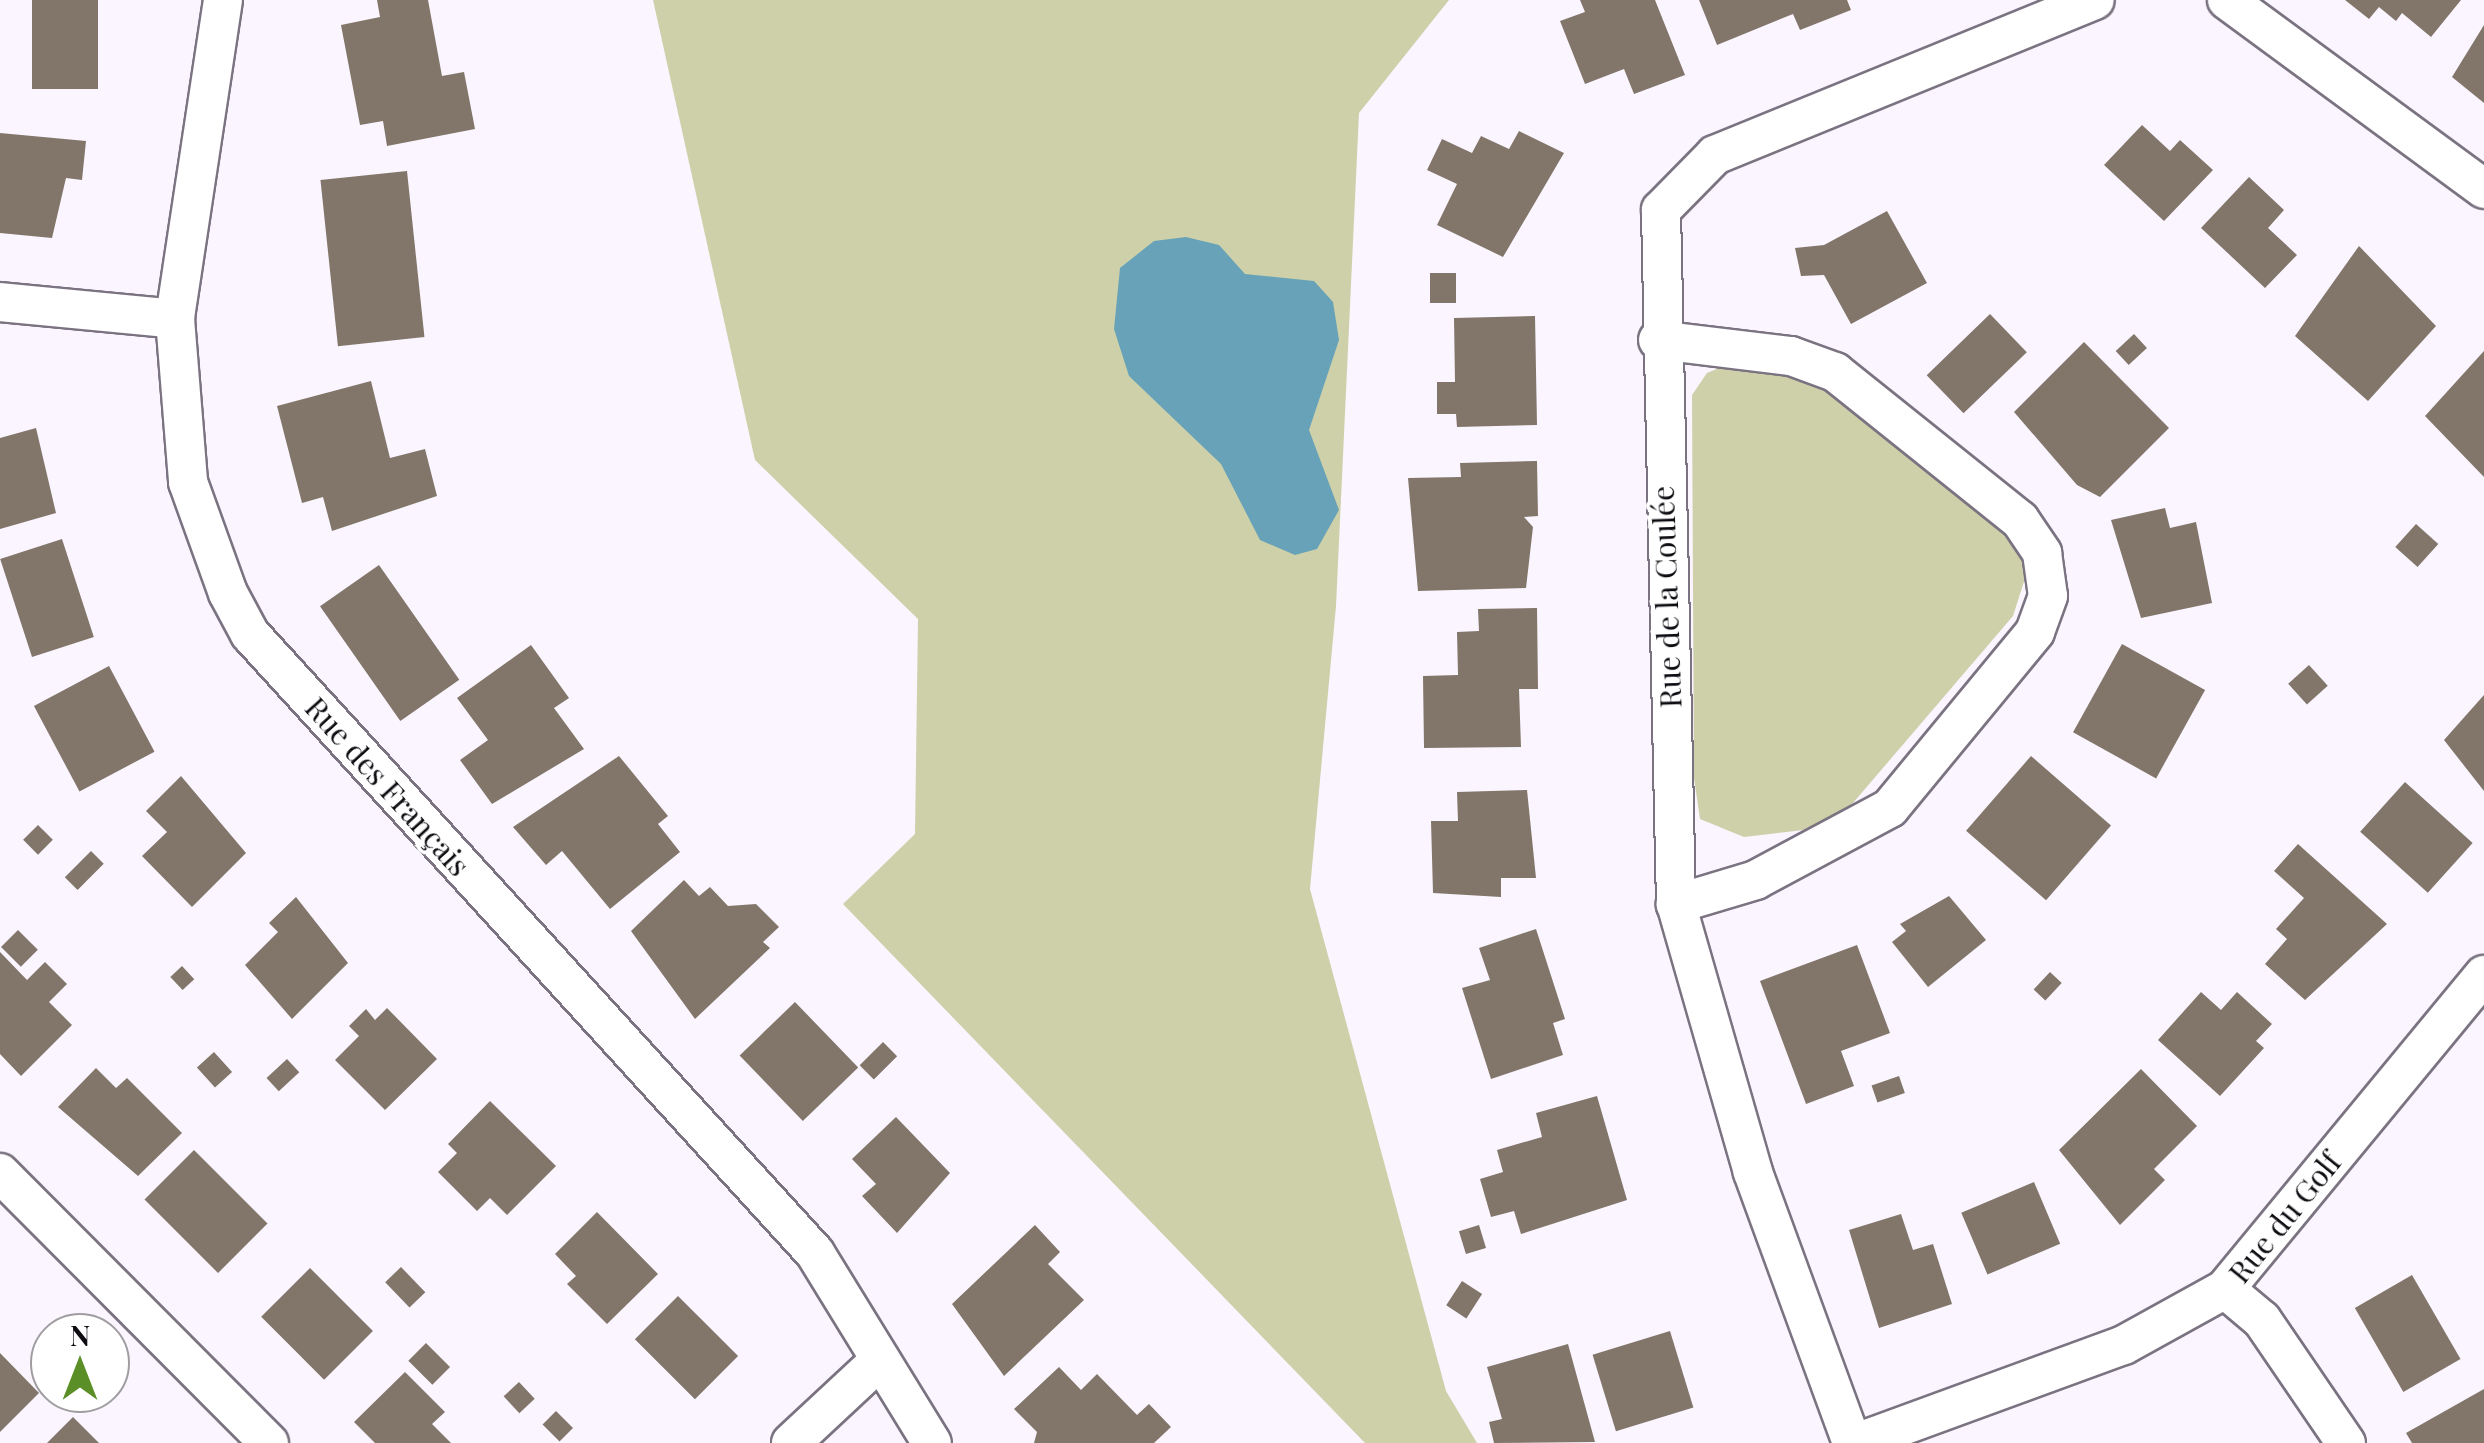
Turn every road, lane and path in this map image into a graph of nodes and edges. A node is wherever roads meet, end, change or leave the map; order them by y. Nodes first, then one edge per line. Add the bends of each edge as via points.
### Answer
1 (223, 0) edge
2 (2095, 0) edge
3 (2227, 0) edge
4 (2484, 190) edge
5 (0, 302) edge
6 (175, 319) junction
7 (1658, 340) junction
8 (1676, 904) junction
9 (2484, 976) edge
10 (0, 1173) edge
11 (2225, 1289) junction
12 (880, 1360) junction
13 (269, 1443) edge
14 (791, 1443) edge
15 (932, 1443) edge
16 (1854, 1443) edge
17 (2346, 1443) edge

1 - 6 street, Rue des Français
2 - 7 street, Rue de la Coulée via 1716,155 1682,181 1661,210
3 - 4 street
5 - 6 street
6 - 12 street, Rue des Français via 188,482 250,634 814,1253
7 - 8 street, Rue de la Coulée
7 - 8 street via 1776,354 1835,372 2020,520 2042,553 2048,596 2035,632 1890,808 1756,880
8 - 16 street, Rue de la Coulée via 1753,1172
9 - 11 street, Rue du Golf
10 - 13 street
11 - 16 street, Rue du Golf via 2124,1345
11 - 17 street via 2262,1320
12 - 14 street
12 - 15 street, Rue des Français

